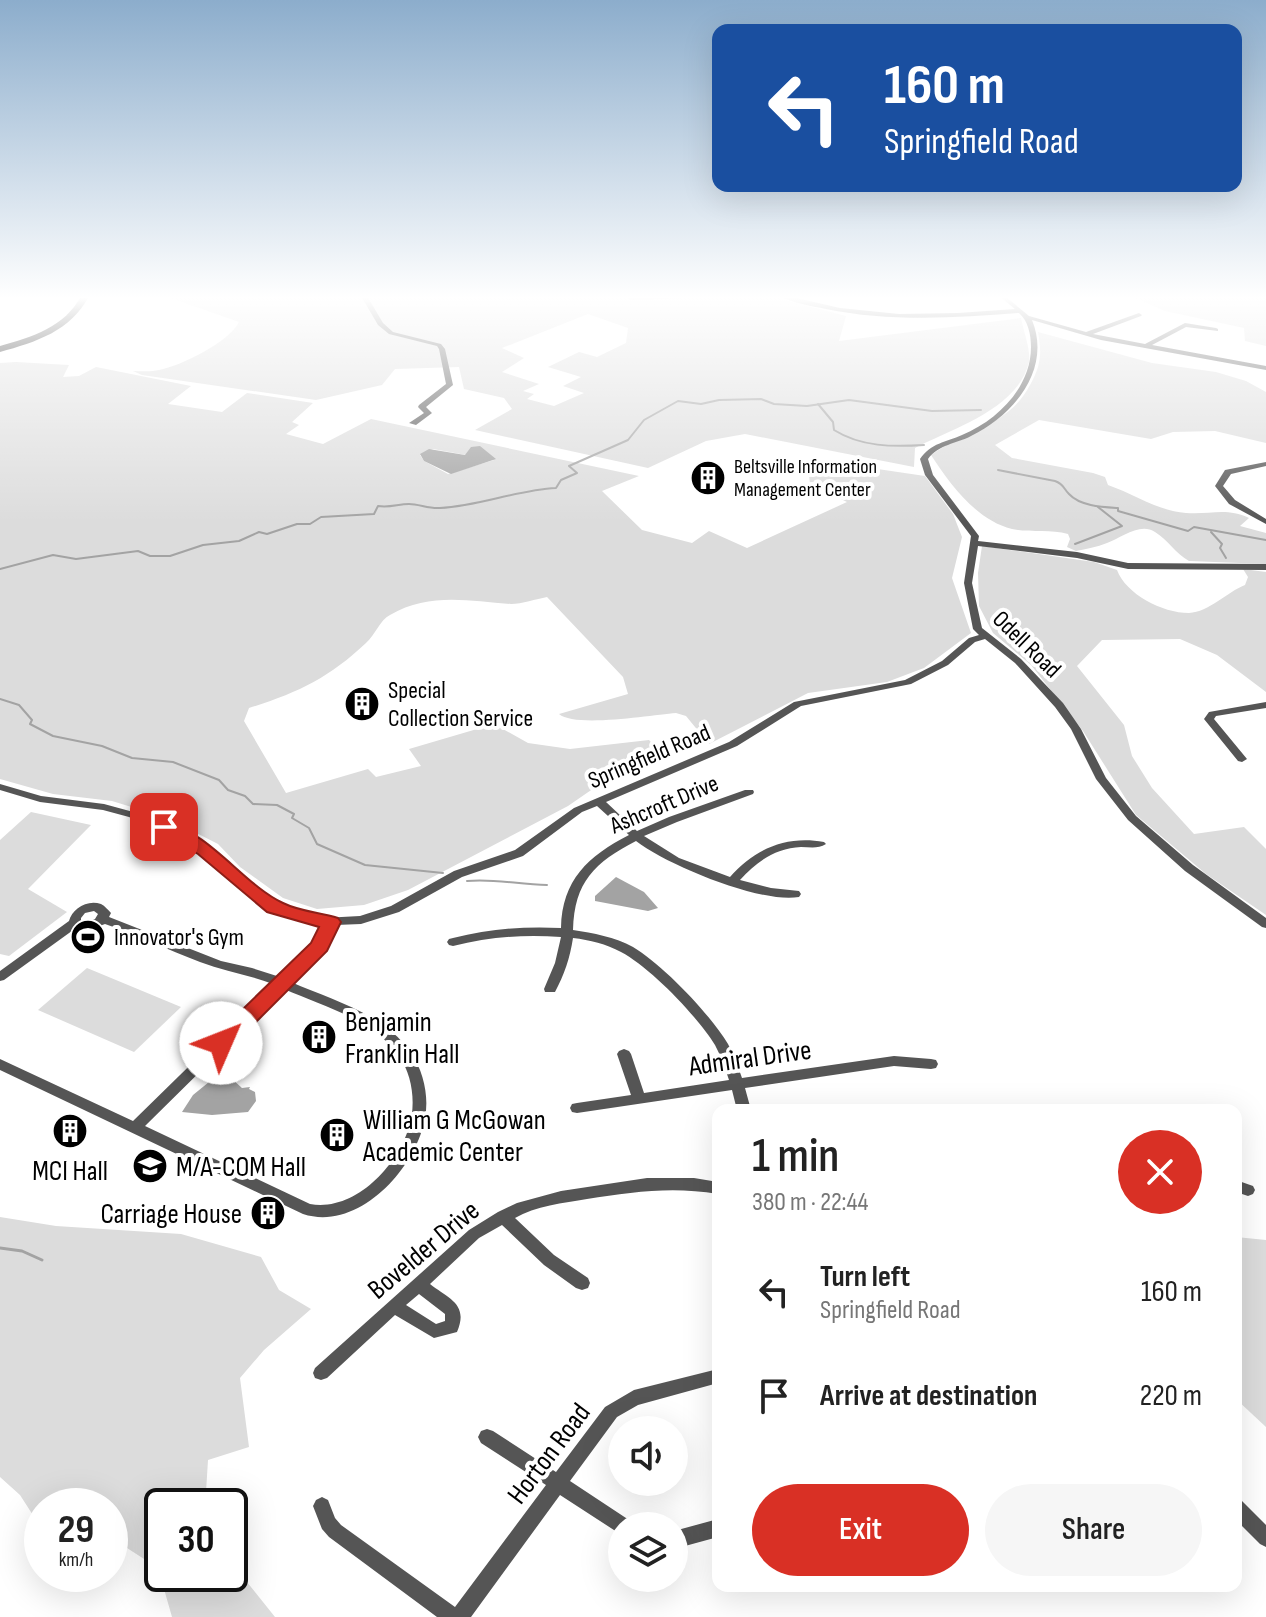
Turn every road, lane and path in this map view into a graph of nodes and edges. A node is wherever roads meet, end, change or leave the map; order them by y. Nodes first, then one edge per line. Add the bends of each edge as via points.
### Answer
1 (447, 371) edge
2 (1030, 371) edge
3 (413, 423) dead end
4 (1266, 464) edge
5 (1266, 522) edge
6 (974, 543) junction
7 (1266, 567) edge
8 (976, 627) junction
9 (985, 636) junction
10 (972, 640) junction
11 (1266, 705) edge
12 (1242, 759) dead end
13 (0, 787) edge
14 (749, 792) dead end
15 (598, 801) junction
16 (634, 837) junction
17 (820, 844) dead end
18 (733, 881) junction
19 (795, 894) dead end
20 (304, 918) junction
21 (354, 921) junction
22 (331, 922) junction
23 (1266, 924) edge
24 (567, 934) junction
25 (453, 942) dead end
26 (322, 943) junction
27 (0, 977) edge
28 (282, 984) junction
29 (550, 989) dead end
30 (624, 1054) dead end
31 (0, 1064) edge
32 (931, 1064) dead end
33 (737, 1084) junction
34 (640, 1100) junction
35 (742, 1104) edge
36 (577, 1108) dead end
37 (134, 1128) junction
38 (712, 1187) edge
39 (503, 1216) junction
40 (582, 1283) dead end
41 (418, 1284) junction
42 (394, 1306) junction
43 (321, 1373) dead end
44 (712, 1378) edge
45 (487, 1437) dead end
46 (556, 1485) junction
47 (322, 1506) dead end
48 (1242, 1513) edge
49 (608, 1517) edge
50 (712, 1530) edge
51 (688, 1536) edge
52 (1266, 1538) edge
53 (456, 1617) edge

1 - 3 street via 450,385 422,407 428,413
2 - 6 street via 1013,402 973,433 934,448 924,459 929,475 972,528
4 - 5 street via 1228,472 1219,486 1232,502
6 - 7 street via 1128,566
6 - 8 street, Odell Road via 968,583
8 - 9 street, Odell Road
8 - 10 street
9 - 10 street, Springfield Road
9 - 23 street, Odell Road via 1018,661 1059,705 1101,779 1132,818
10 - 15 street, Springfield Road via 915,679 804,702 733,744
11 - 12 street via 1210,716
13 - 20 street, Springfield Road via 40,799 123,811 164,827 205,850 274,907
14 - 16 street, Ashcroft Drive
15 - 16 street
15 - 21 street, Springfield Road via 519,853 458,874 395,909
16 - 18 street via 672,860
16 - 24 street, Ashcroft Drive via 580,876 569,903
17 - 18 street via 792,843 766,850
18 - 19 street
20 - 22 street, Springfield Road
20 - 26 street
21 - 22 street, Springfield Road
21 - 26 street
22 - 26 street
24 - 25 street via 499,934
24 - 29 street, Ashcroft Drive
24 - 33 street via 616,944 656,974 712,1032
26 - 28 street
27 - 28 street via 75,923 91,926 103,919
28 - 37 street
28 - 37 street via 380,1027 412,1063 420,1102 415,1131 373,1191 340,1211 314,1212
30 - 34 street
31 - 37 street
32 - 33 street, Admiral Drive via 894,1061
33 - 34 street, Admiral Drive
33 - 35 street
34 - 36 street, Admiral Drive
38 - 39 street, Bovelder Drive via 647,1184 561,1197
39 - 40 street
39 - 41 street, Bovelder Drive via 474,1234
41 - 42 street, Bovelder Drive
41 - 42 street via 453,1311 451,1327 434,1331
42 - 43 street, Bovelder Drive
44 - 46 street, Horton Road via 623,1403
45 - 46 street
46 - 49 street
46 - 53 street, Horton Road
47 - 53 street via 335,1531
48 - 52 street
50 - 51 street

